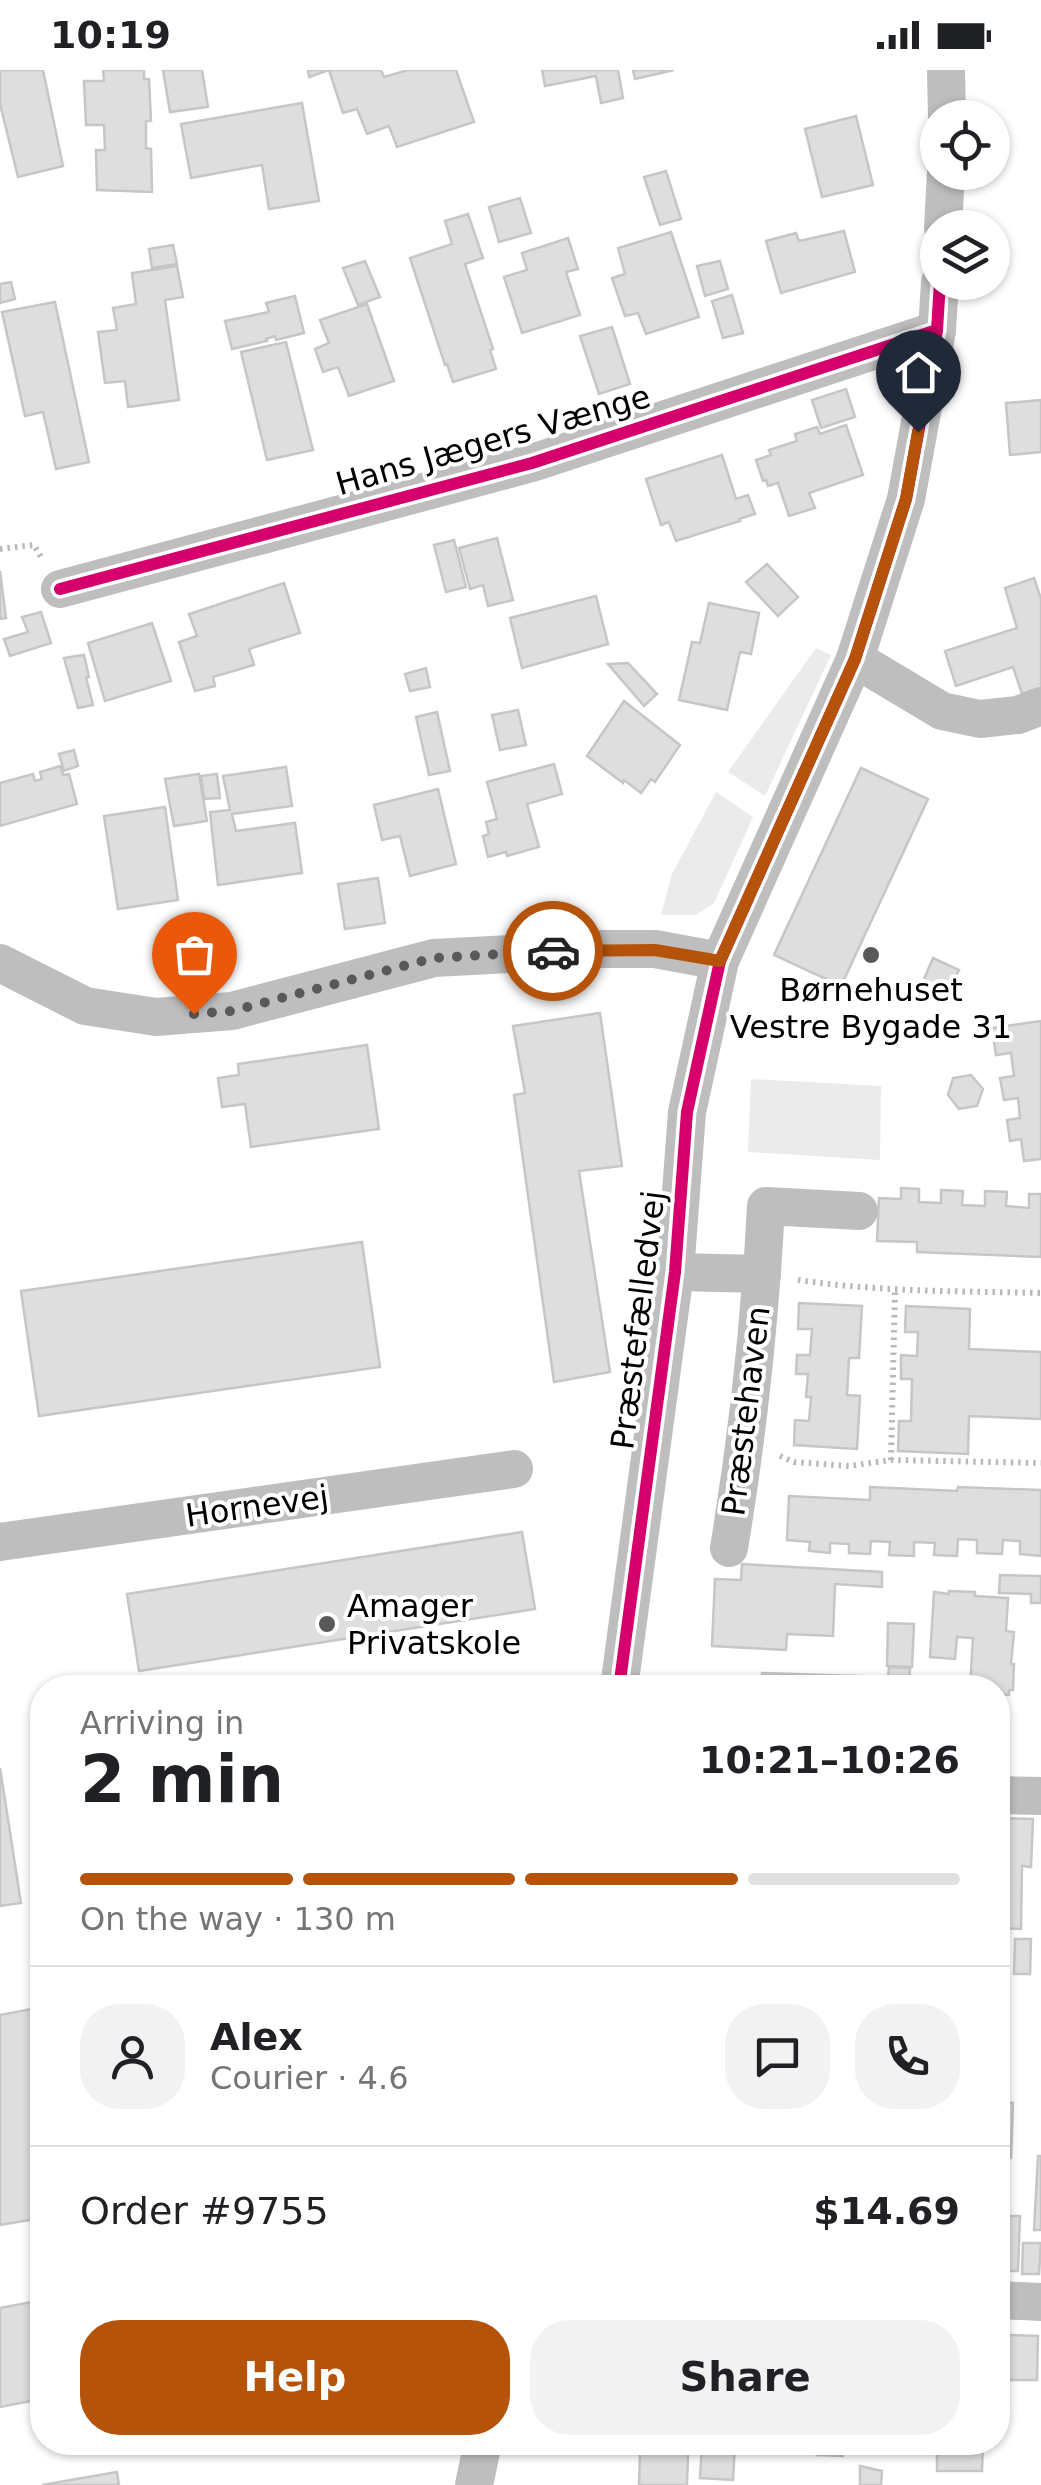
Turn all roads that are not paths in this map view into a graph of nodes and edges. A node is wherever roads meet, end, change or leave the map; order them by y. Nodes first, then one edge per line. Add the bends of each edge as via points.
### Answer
1 (946, 70) edge
2 (947, 100) edge
3 (939, 300) edge
4 (937, 330) junction
5 (60, 588) dead end
6 (855, 659) junction
7 (1041, 706) edge
8 (720, 961) junction
9 (0, 964) edge
10 (859, 1211) dead end
11 (674, 1272) junction
12 (762, 1274) junction
13 (514, 1469) dead end
14 (0, 1542) edge
15 (729, 1548) dead end
16 (621, 1675) edge
17 (1010, 1795) edge
18 (1041, 1796) edge
19 (1010, 2301) edge
20 (1041, 2302) edge
21 (480, 2455) edge
22 (474, 2485) edge

1 - 2 street
3 - 4 street, Præstefælledvej
4 - 5 street, Hans Jægers Vænge via 532,463
4 - 6 street, Præstefælledvej via 906,499
6 - 7 street via 942,711 980,718
6 - 8 street, Præstefælledvej
8 - 9 street via 602,949 434,958 232,1011 156,1017 85,1006
8 - 11 street, Præstefælledvej via 687,1112
10 - 12 street, Præstehaven via 766,1206
11 - 12 street, Præstehaven
11 - 16 street, Præstefælledvej
12 - 15 street, Præstehaven
13 - 14 street, Hornevej
17 - 18 street
19 - 20 street
21 - 22 street

